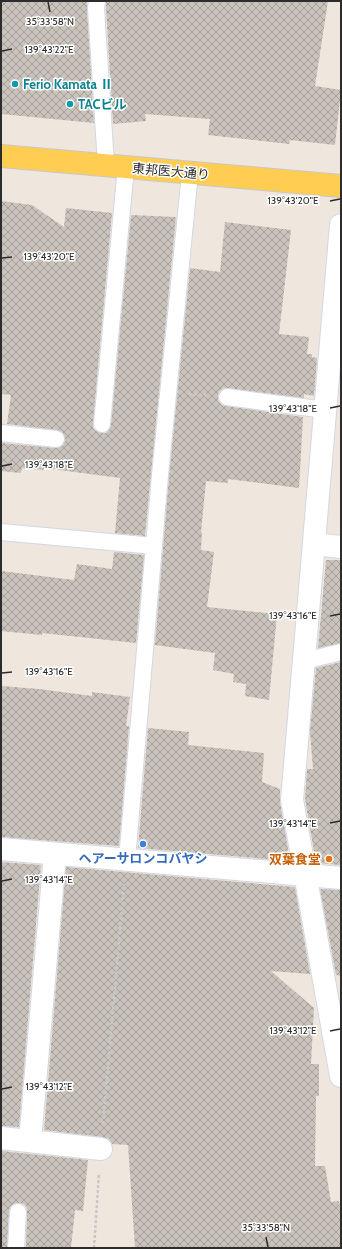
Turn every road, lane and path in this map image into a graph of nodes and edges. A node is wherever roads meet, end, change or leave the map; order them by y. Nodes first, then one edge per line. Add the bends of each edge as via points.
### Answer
1 (96, 1) edge
2 (1, 156) edge
3 (116, 166) junction
4 (190, 173) junction
5 (341, 186) edge
6 (341, 225) edge
7 (334, 384) edge
8 (168, 392) junction
9 (226, 397) joint
10 (325, 410) junction
11 (102, 424) dead end
12 (1, 434) edge
13 (56, 439) dead end
14 (1, 532) edge
15 (314, 544) junction
16 (154, 546) junction
17 (341, 547) edge
18 (341, 652) edge
19 (304, 661) junction
20 (1, 849) edge
21 (55, 854) junction
22 (127, 860) junction
23 (305, 875) junction
24 (341, 878) edge
25 (341, 1076) edge
26 (1, 1138) edge
27 (30, 1141) junction
28 (101, 1149) junction
29 (18, 1212) dead end
30 (16, 1248) edge
31 (94, 1248) edge

1 - 3 lane
2 - 3 main road, 東邦医大通り
3 - 4 main road, 東邦医大通り
3 - 11 lane
4 - 5 main road, 東邦医大通り
4 - 8 lane
6 - 7 street
7 - 10 street
8 - 9 path
8 - 16 lane
9 - 10 lane
10 - 15 street
12 - 13 lane
14 - 16 lane
15 - 17 street
15 - 19 street
16 - 22 lane
18 - 19 lane
19 - 23 street via 292,800
20 - 21 street
21 - 22 street
21 - 27 street
22 - 23 street
22 - 28 path
23 - 24 street
23 - 25 street
26 - 27 street
27 - 28 street
28 - 31 path
29 - 30 lane

